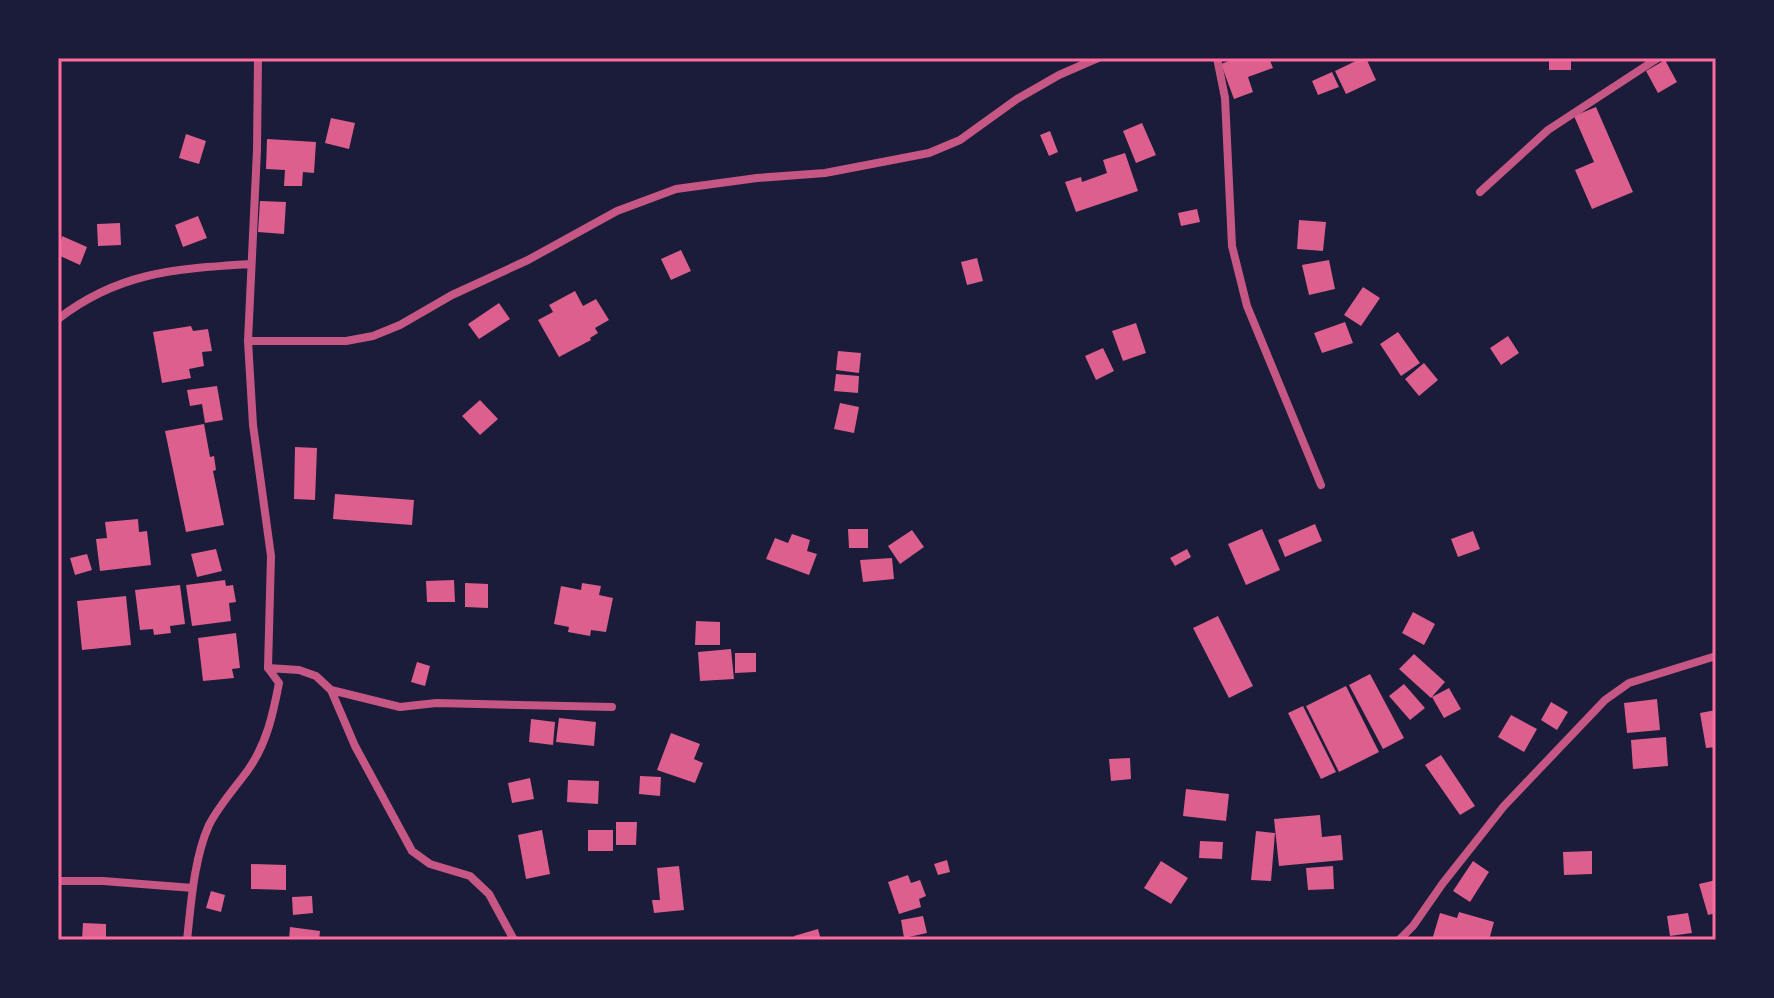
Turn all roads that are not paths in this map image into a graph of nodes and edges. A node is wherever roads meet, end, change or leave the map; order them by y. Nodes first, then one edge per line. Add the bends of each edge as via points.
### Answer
1 (258, 58) edge
2 (1098, 58) edge
3 (1217, 58) edge
4 (1658, 58) edge
5 (1480, 192) dead end
6 (251, 264) junction
7 (58, 319) edge
8 (248, 341) junction
9 (1321, 485) dead end
10 (1716, 656) edge
11 (268, 668) junction
12 (331, 690) junction
13 (612, 707) dead end
14 (58, 881) edge
15 (193, 888) junction
16 (187, 940) edge
17 (514, 940) edge
18 (1399, 940) edge

1 - 6 street
2 - 8 street via 1059,75 960,140 929,153 825,173 676,189 617,211 373,336
3 - 9 street via 1225,98 1232,246 1247,306
4 - 5 street via 1548,130
6 - 7 street via 137,276
6 - 8 street
8 - 11 street via 271,556
10 - 18 street via 1629,683 1605,700 1504,806
11 - 12 street via 299,670
11 - 15 street via 279,683 270,727 208,828
12 - 13 street via 400,707
12 - 17 street via 412,851 430,864 470,876 489,894
14 - 15 street
15 - 16 street

